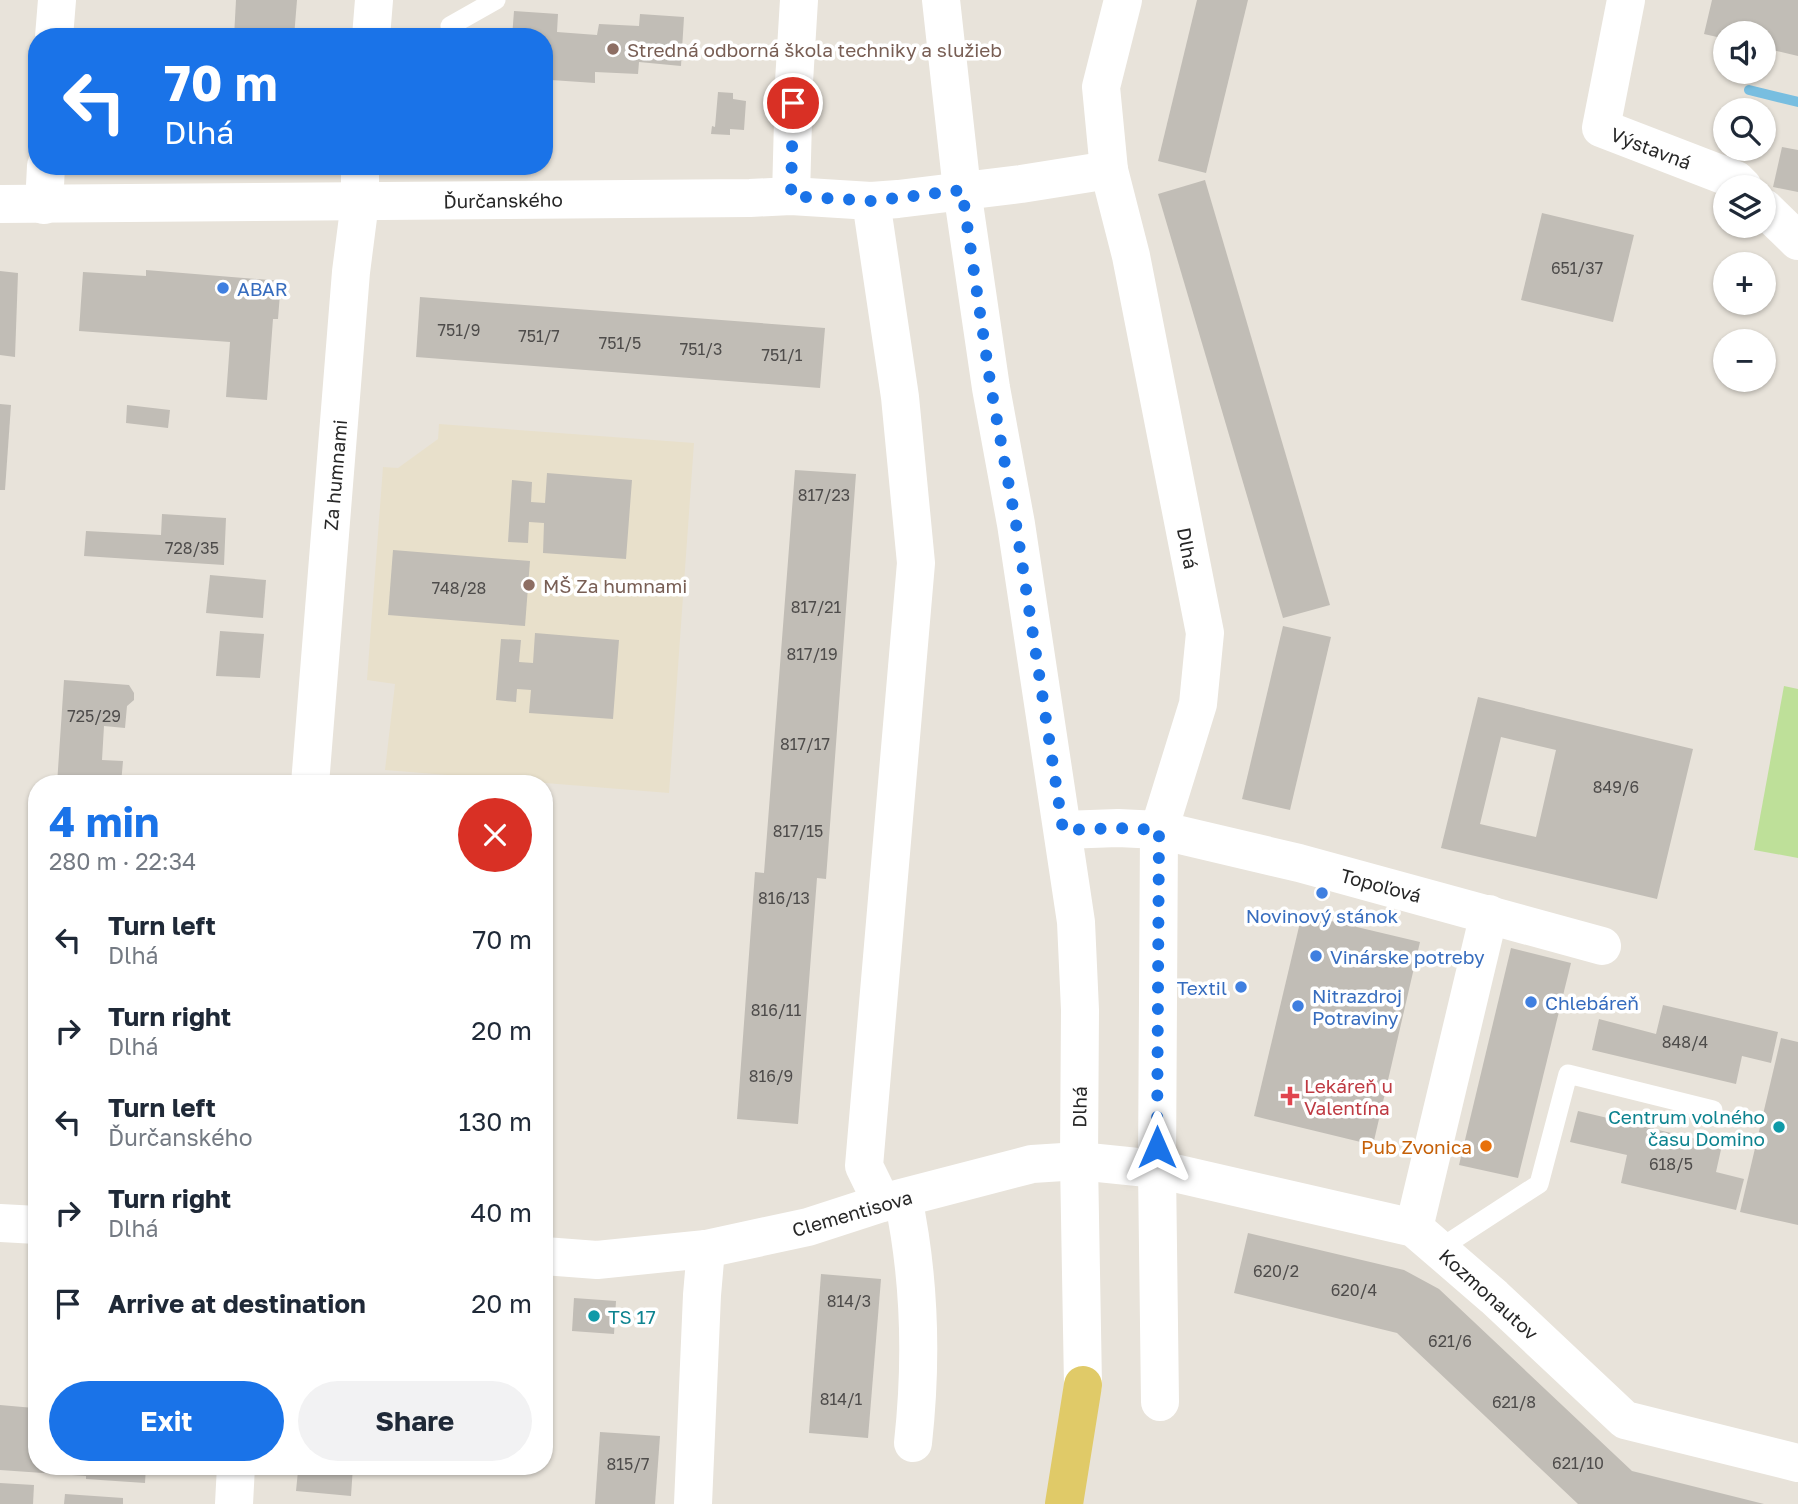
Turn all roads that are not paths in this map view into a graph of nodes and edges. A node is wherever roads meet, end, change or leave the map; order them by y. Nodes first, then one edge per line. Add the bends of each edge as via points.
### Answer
1 (57, 0) edge
2 (374, 0) edge
3 (496, 0) edge
4 (799, 0) edge
5 (941, 0) edge
6 (1123, 0) edge
7 (1626, 0) edge
8 (450, 26) dead end
9 (55, 28) edge
10 (372, 28) edge
11 (1109, 170) junction
12 (46, 175) edge
13 (1723, 175) edge
14 (360, 184) edge
15 (962, 190) junction
16 (791, 196) junction
17 (872, 201) junction
18 (0, 204) edge
19 (44, 205) junction
20 (1776, 219) edge
21 (1798, 240) edge
22 (311, 775) edge
23 (1063, 830) junction
24 (1159, 830) junction
25 (1489, 914) junction
26 (1602, 946) dead end
27 (1713, 1110) dead end
28 (1079, 1161) junction
29 (1157, 1169) junction
30 (893, 1200) junction
31 (0, 1223) edge
32 (28, 1225) edge
33 (1426, 1239) junction
34 (706, 1249) junction
35 (553, 1257) edge
36 (1083, 1385) junction
37 (1160, 1402) dead end
38 (913, 1443) dead end
39 (1798, 1463) edge
40 (236, 1475) edge
41 (234, 1504) edge
42 (693, 1504) edge
43 (1064, 1504) edge
44 (1088, 1504) edge

1 - 9 street
2 - 10 street
3 - 8 lane
4 - 16 street
5 - 15 street, Dlhá
6 - 11 street, Dlhá via 1101,88
7 - 13 street, Výstavná via 1601,128
11 - 15 street
11 - 24 street, Dlhá via 1131,256 1205,633 1198,704
12 - 19 street
14 - 16 street, Ďurčanského
14 - 19 street, Ďurčanského
14 - 22 street, Za humnami
15 - 17 street, Ďurčanského
15 - 23 street, Dlhá
16 - 17 street, Ďurčanského
17 - 30 street via 900,397 916,563 864,1166
18 - 19 street, Ďurčanského
20 - 21 street
23 - 24 street
23 - 28 street, Dlhá via 1076,922 1080,997
24 - 25 street, Topoľová
24 - 29 street, Dlhá
25 - 26 street, Topoľová
25 - 33 street
27 - 33 lane via 1568,1074 1539,1184
28 - 29 street, Clementisova
28 - 30 street, Clementisova via 1032,1164
28 - 36 street, Dlhá
29 - 33 street, Kozmonautov
29 - 37 street, Dlhá
30 - 34 street, Clementisova via 808,1227
30 - 38 street via 913,1244 919,1325
31 - 32 street
33 - 39 street, Kozmonautov via 1625,1420
34 - 35 street, Clementisova via 597,1260
34 - 42 street
36 - 43 main road
36 - 44 main road
40 - 41 street

